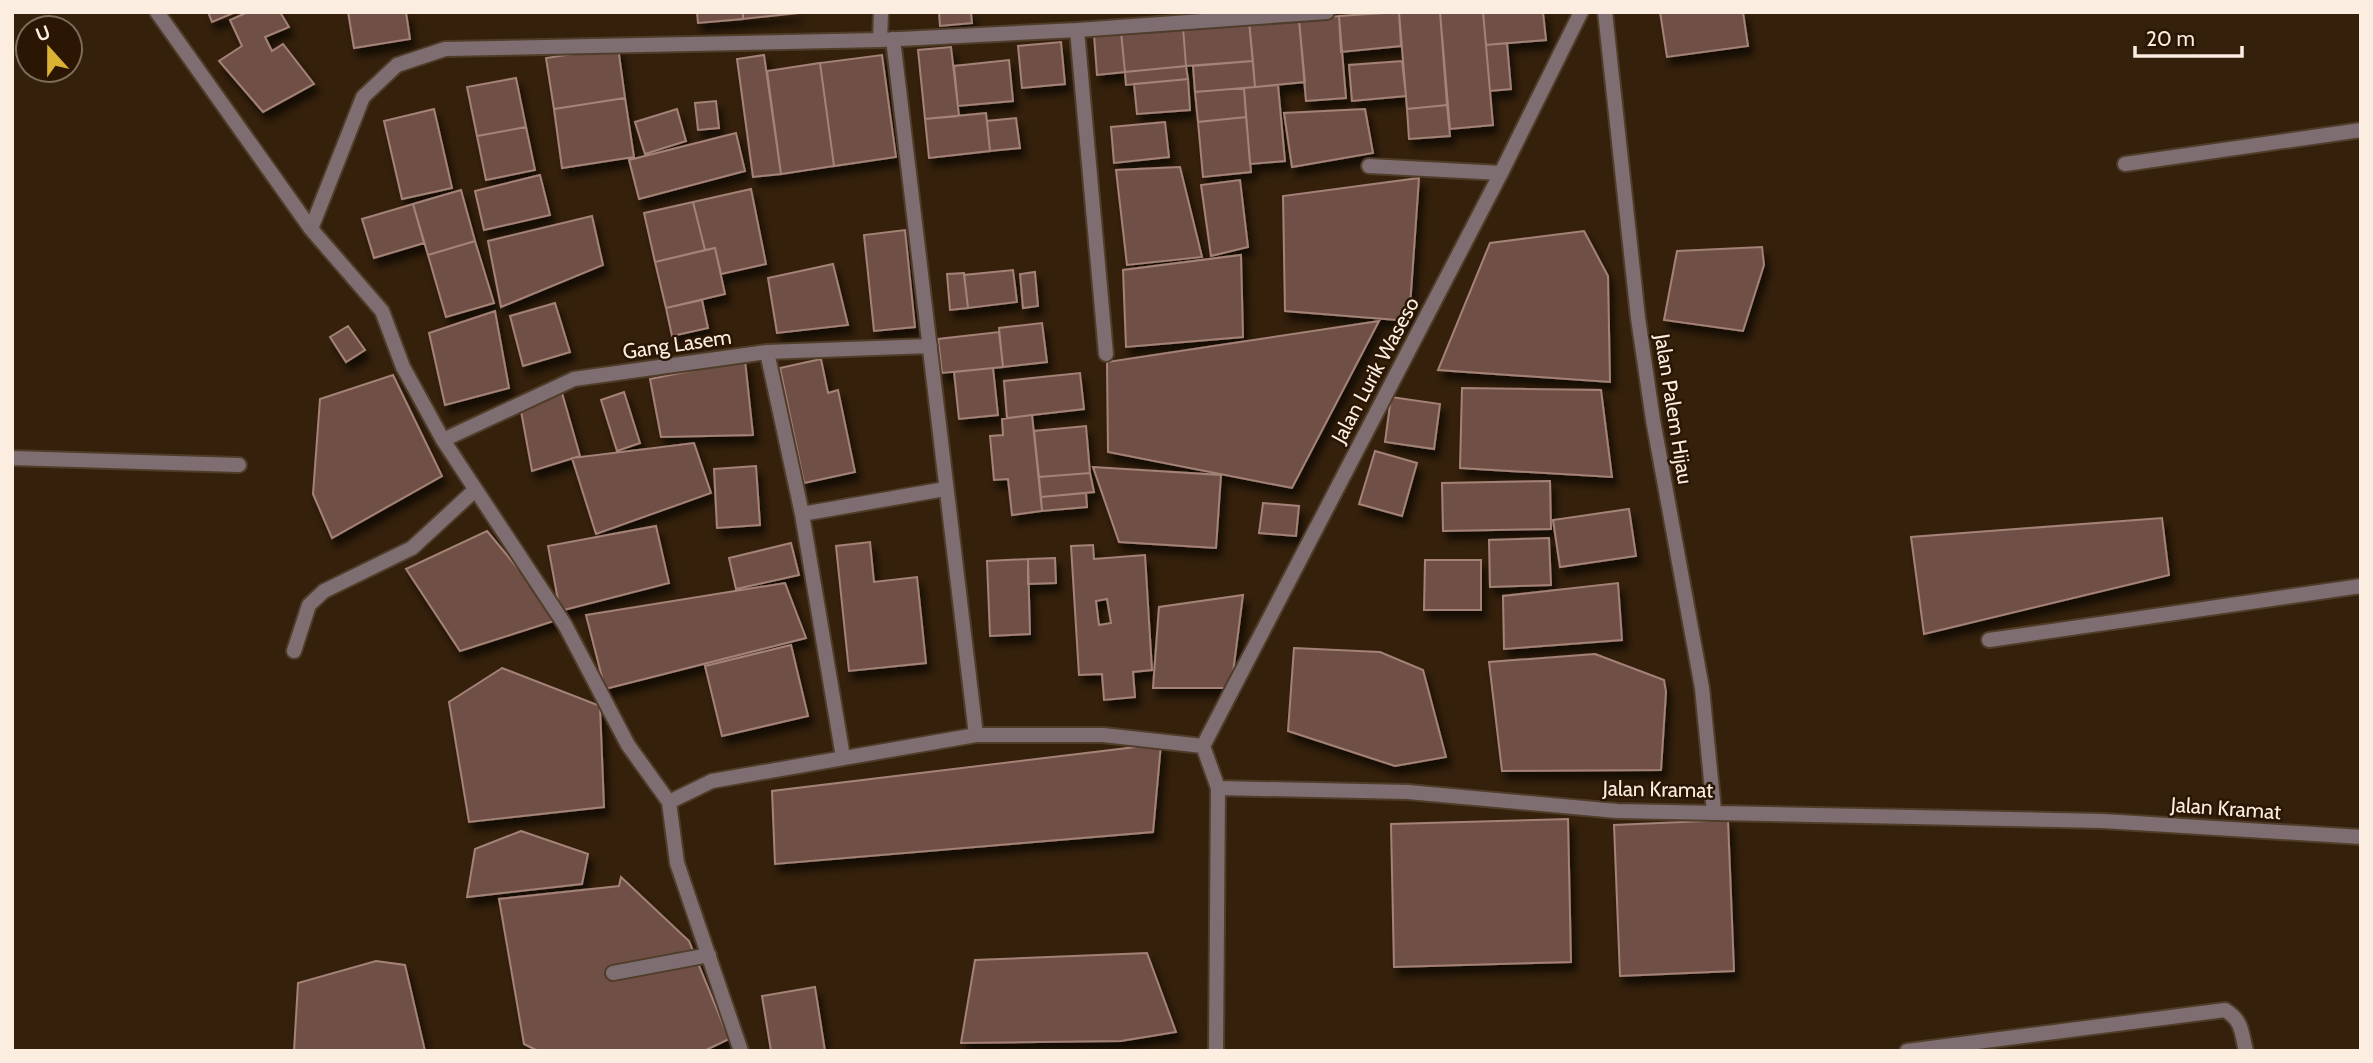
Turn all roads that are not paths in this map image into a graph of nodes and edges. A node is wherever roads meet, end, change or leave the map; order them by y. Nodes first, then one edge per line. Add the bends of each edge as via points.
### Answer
1 (157, 12) edge
2 (881, 12) edge
3 (1327, 12) edge
4 (1581, 12) edge
5 (1605, 12) edge
6 (1077, 30) junction
7 (887, 39) junction
8 (2361, 130) edge
9 (2125, 164) dead end
10 (1369, 166) dead end
11 (1502, 173) junction
12 (312, 229) junction
13 (930, 346) junction
14 (767, 352) junction
15 (1106, 354) dead end
16 (443, 440) junction
17 (12, 458) edge
18 (239, 465) dead end
19 (945, 489) junction
20 (475, 490) junction
21 (803, 514) junction
22 (2361, 586) edge
23 (1989, 640) dead end
24 (294, 651) dead end
25 (976, 735) junction
26 (1203, 746) junction
27 (843, 757) junction
28 (1218, 788) junction
29 (669, 802) junction
30 (1714, 811) junction
31 (2361, 837) edge
32 (709, 955) junction
33 (613, 973) dead end
34 (741, 1051) edge
35 (1216, 1051) edge
36 (1907, 1051) edge
37 (2246, 1051) edge

1 - 12 street
2 - 7 street
3 - 6 street
4 - 11 street, Jalan Lurik Waseso
5 - 30 street, Jalan Palem Hijau via 1638,318 1702,688
6 - 7 street
6 - 15 street
7 - 12 street via 445,49 397,65 363,97
7 - 13 street
8 - 9 street
10 - 11 street
11 - 26 street, Jalan Lurik Waseso
12 - 16 street via 382,311 403,367
13 - 14 street, Gang Lasem
13 - 19 street
14 - 16 street, Gang Lasem via 574,379
14 - 21 street
16 - 20 street
17 - 18 street
19 - 21 street
19 - 25 street
20 - 24 street via 412,548 316,598 309,605
20 - 29 street via 565,625 628,746
21 - 27 street
22 - 23 street
25 - 26 street via 1102,735
25 - 27 street
26 - 28 street
27 - 29 street via 712,781
28 - 30 street, Jalan Kramat via 1408,792 1617,811
28 - 35 street
29 - 32 street via 677,863
30 - 31 street, Jalan Kramat via 2103,821
32 - 33 street
32 - 34 street
36 - 37 street via 2225,1010 2243,1029

